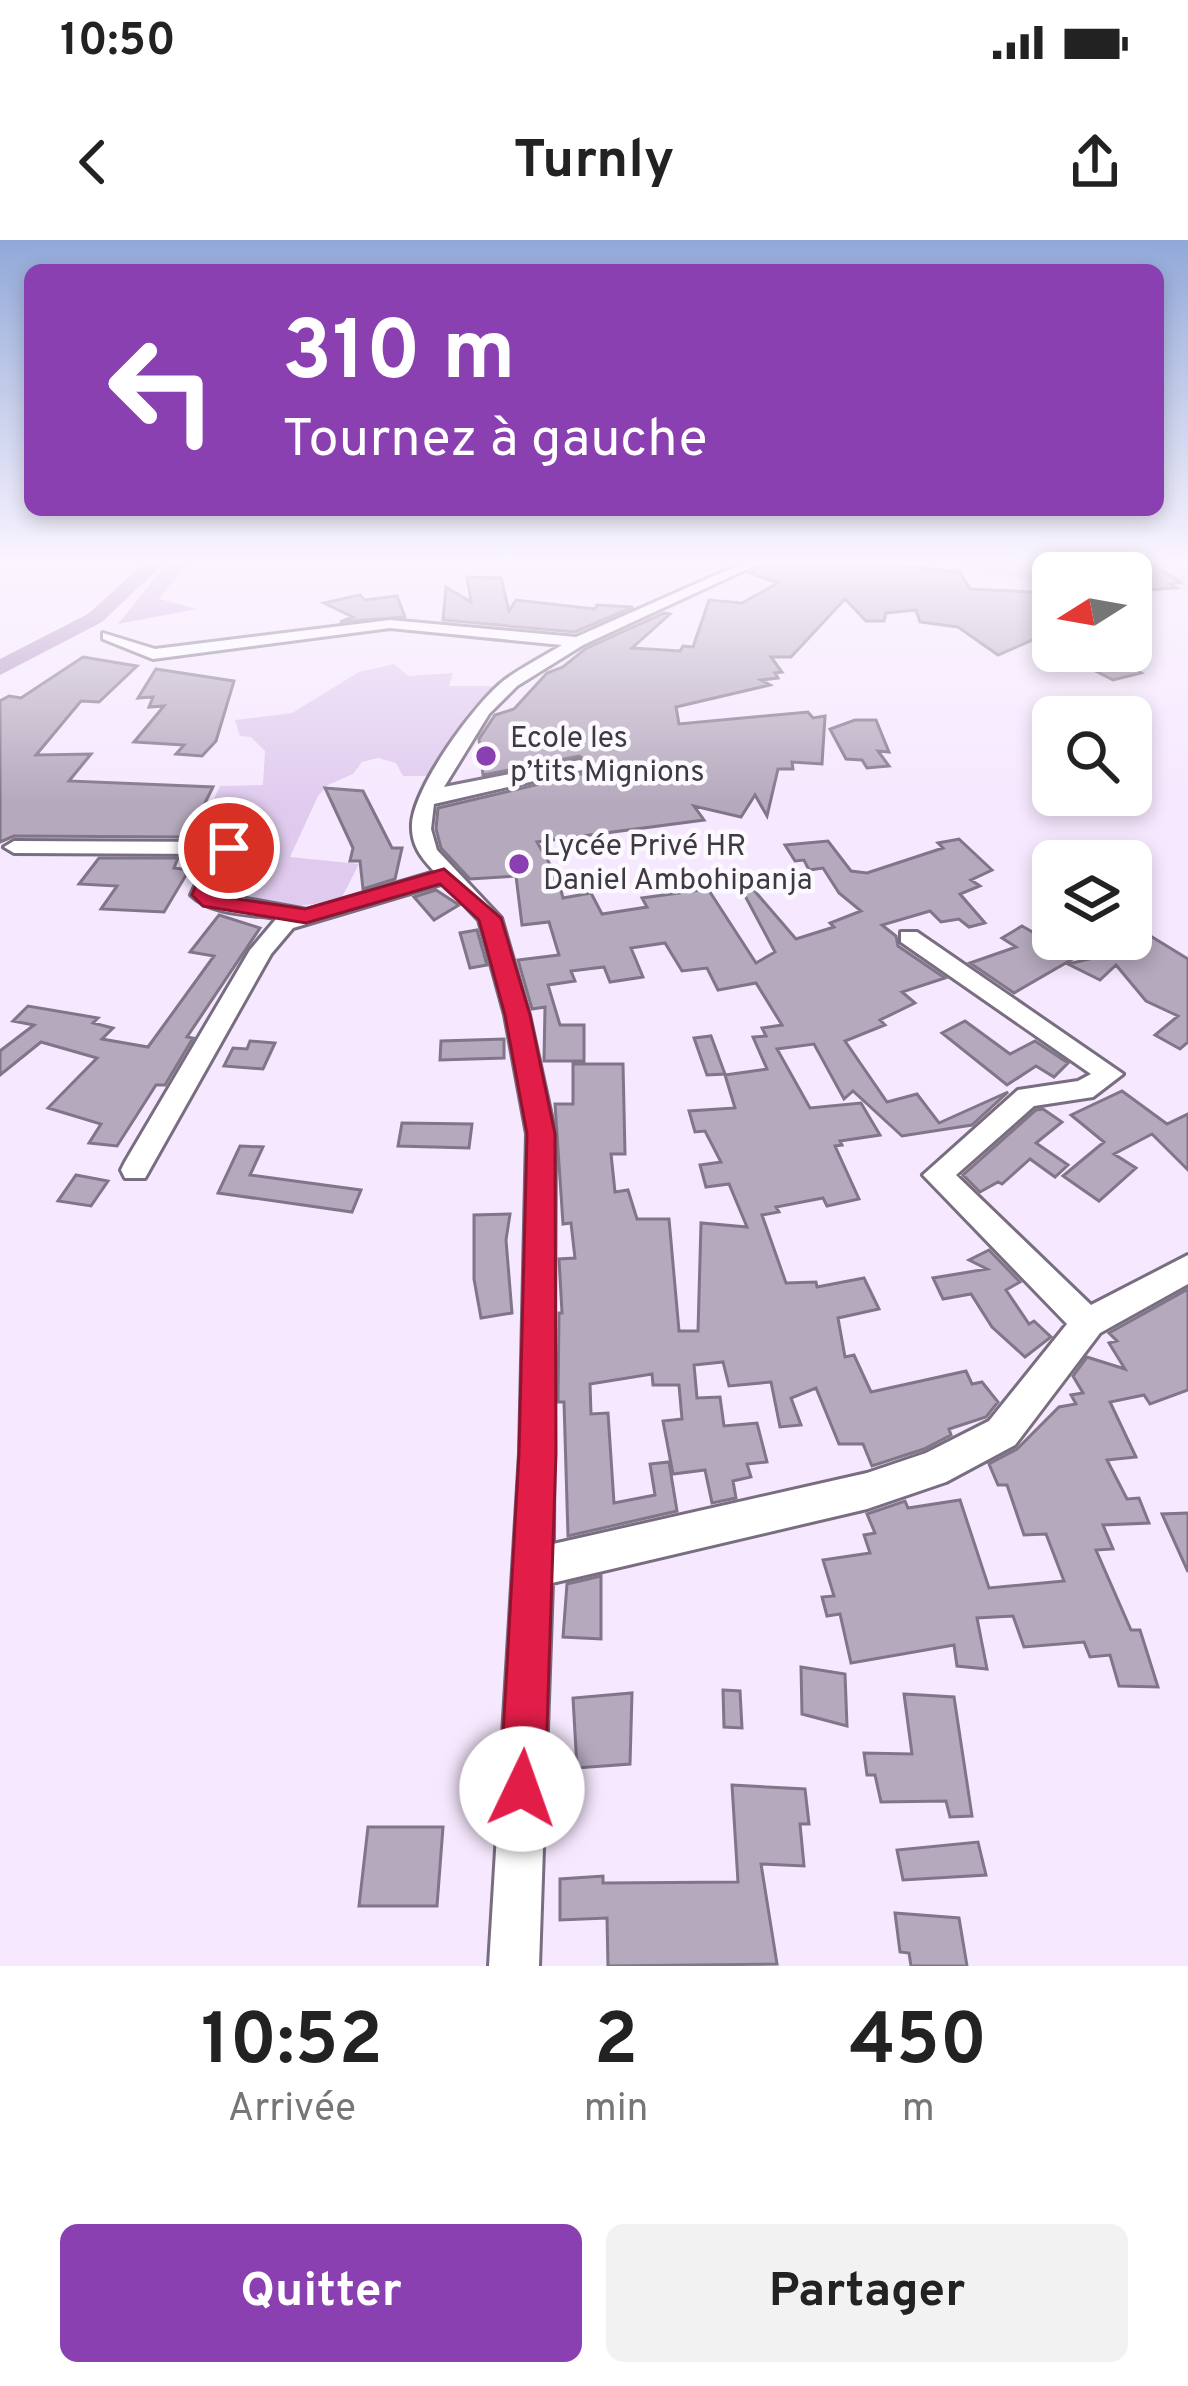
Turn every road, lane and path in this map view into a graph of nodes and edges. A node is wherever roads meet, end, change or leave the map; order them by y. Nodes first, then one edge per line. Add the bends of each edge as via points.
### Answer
1 (127, 644) edge
2 (236, 644) edge
3 (575, 644) edge
4 (580, 765) dead end
5 (428, 796) junction
6 (14, 847) dead end
7 (444, 876) junction
8 (306, 916) junction
9 (909, 937) dead end
10 (135, 1170) dead end
11 (1188, 1268) edge
12 (1088, 1322) junction
13 (532, 1568) junction
14 (514, 1966) edge

1 - 2 street via 153,654
3 - 5 street via 482,711
4 - 5 street
5 - 7 street via 421,829
6 - 8 street via 229,848 202,895
7 - 8 street
7 - 13 street via 490,918 541,1134
8 - 10 street via 285,923 262,950
9 - 12 street via 1110,1074 1084,1090 1027,1097 938,1175
11 - 12 street
12 - 13 street via 1002,1433 933,1469
13 - 14 street

